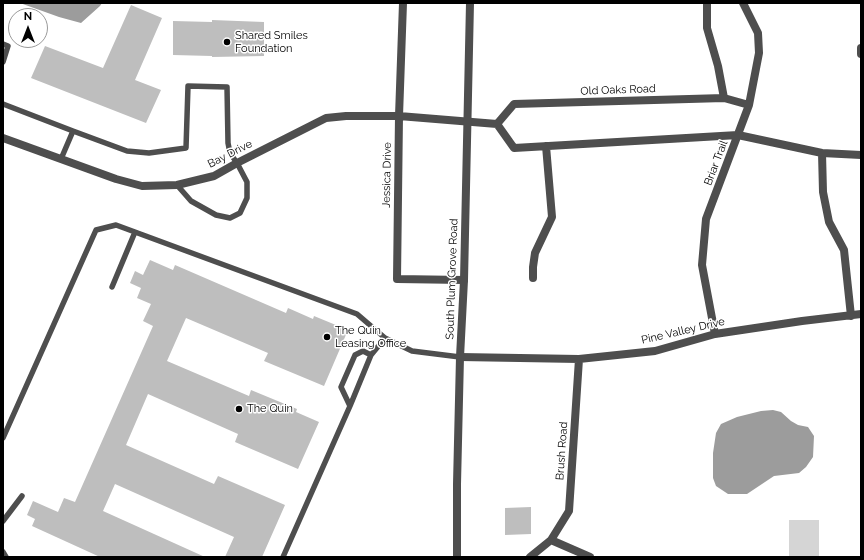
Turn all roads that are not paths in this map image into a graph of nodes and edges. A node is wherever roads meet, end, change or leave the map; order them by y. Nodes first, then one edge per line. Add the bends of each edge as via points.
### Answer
1 (404, 3) edge
2 (470, 3) edge
3 (707, 3) edge
4 (743, 3) edge
5 (3, 44) edge
6 (860, 48) edge
7 (861, 54) edge
8 (3, 62) edge
9 (724, 98) junction
10 (3, 104) edge
11 (749, 105) junction
12 (400, 116) junction
13 (467, 123) junction
14 (496, 124) junction
15 (73, 131) junction
16 (738, 135) junction
17 (3, 138) edge
18 (546, 146) junction
19 (822, 153) junction
20 (861, 155) edge
21 (61, 159) junction
22 (237, 163) junction
23 (177, 185) junction
24 (135, 232) junction
25 (532, 278) dead end
26 (464, 280) junction
27 (112, 287) dead end
28 (861, 314) edge
29 (851, 316) junction
30 (715, 334) junction
31 (385, 338) junction
32 (371, 355) junction
33 (460, 357) junction
34 (579, 360) junction
35 (350, 406) junction
36 (3, 438) edge
37 (22, 496) dead end
38 (3, 521) edge
39 (551, 540) junction
40 (3, 552) edge
41 (6, 557) edge
42 (283, 557) edge
43 (456, 557) edge
44 (530, 557) edge
45 (590, 557) edge

1 - 12 street, Jessica Drive
2 - 13 street, South Plum Grove Road
3 - 9 street via 707,28
4 - 11 street, Briar Trail via 758,33 759,53
5 - 8 lane via 8,46
6 - 7 street
9 - 11 street, Old Oaks Road
9 - 14 street, Old Oaks Road via 514,104
10 - 15 lane
11 - 16 street, Briar Trail
12 - 13 street, Bay Drive
12 - 22 street, Bay Drive via 326,118
12 - 26 street, Jessica Drive via 396,279
13 - 14 street
13 - 26 street, South Plum Grove Road
14 - 18 street via 514,148
15 - 21 lane
15 - 22 lane via 127,151 149,153 186,148 188,86 227,87 228,143 230,153
16 - 18 street
16 - 19 street
16 - 30 street, Briar Trail via 706,219 702,265
17 - 21 street, Bay Drive
18 - 25 street via 552,217 536,253
19 - 20 street
19 - 29 street via 823,192 829,222 844,250
21 - 23 street, Bay Drive via 142,186
22 - 23 street, Bay Drive via 214,176
22 - 23 lane via 247,182 247,198 240,213 230,218 216,215 191,201
24 - 27 lane
24 - 31 lane via 357,314
24 - 36 lane via 116,225 96,230
26 - 33 street, South Plum Grove Road
28 - 29 street, Pine Valley Drive
29 - 30 street, Pine Valley Drive
30 - 34 street, Pine Valley Drive via 655,351
31 - 32 lane
31 - 33 lane via 412,351
32 - 35 lane
32 - 35 lane via 363,351 355,355 341,387
33 - 34 street, Pine Valley Drive
33 - 43 street, South Plum Grove Road
34 - 39 street, Brush Road via 569,511
35 - 42 lane
37 - 38 lane
39 - 44 street, Brush Road
39 - 45 street
40 - 41 lane

